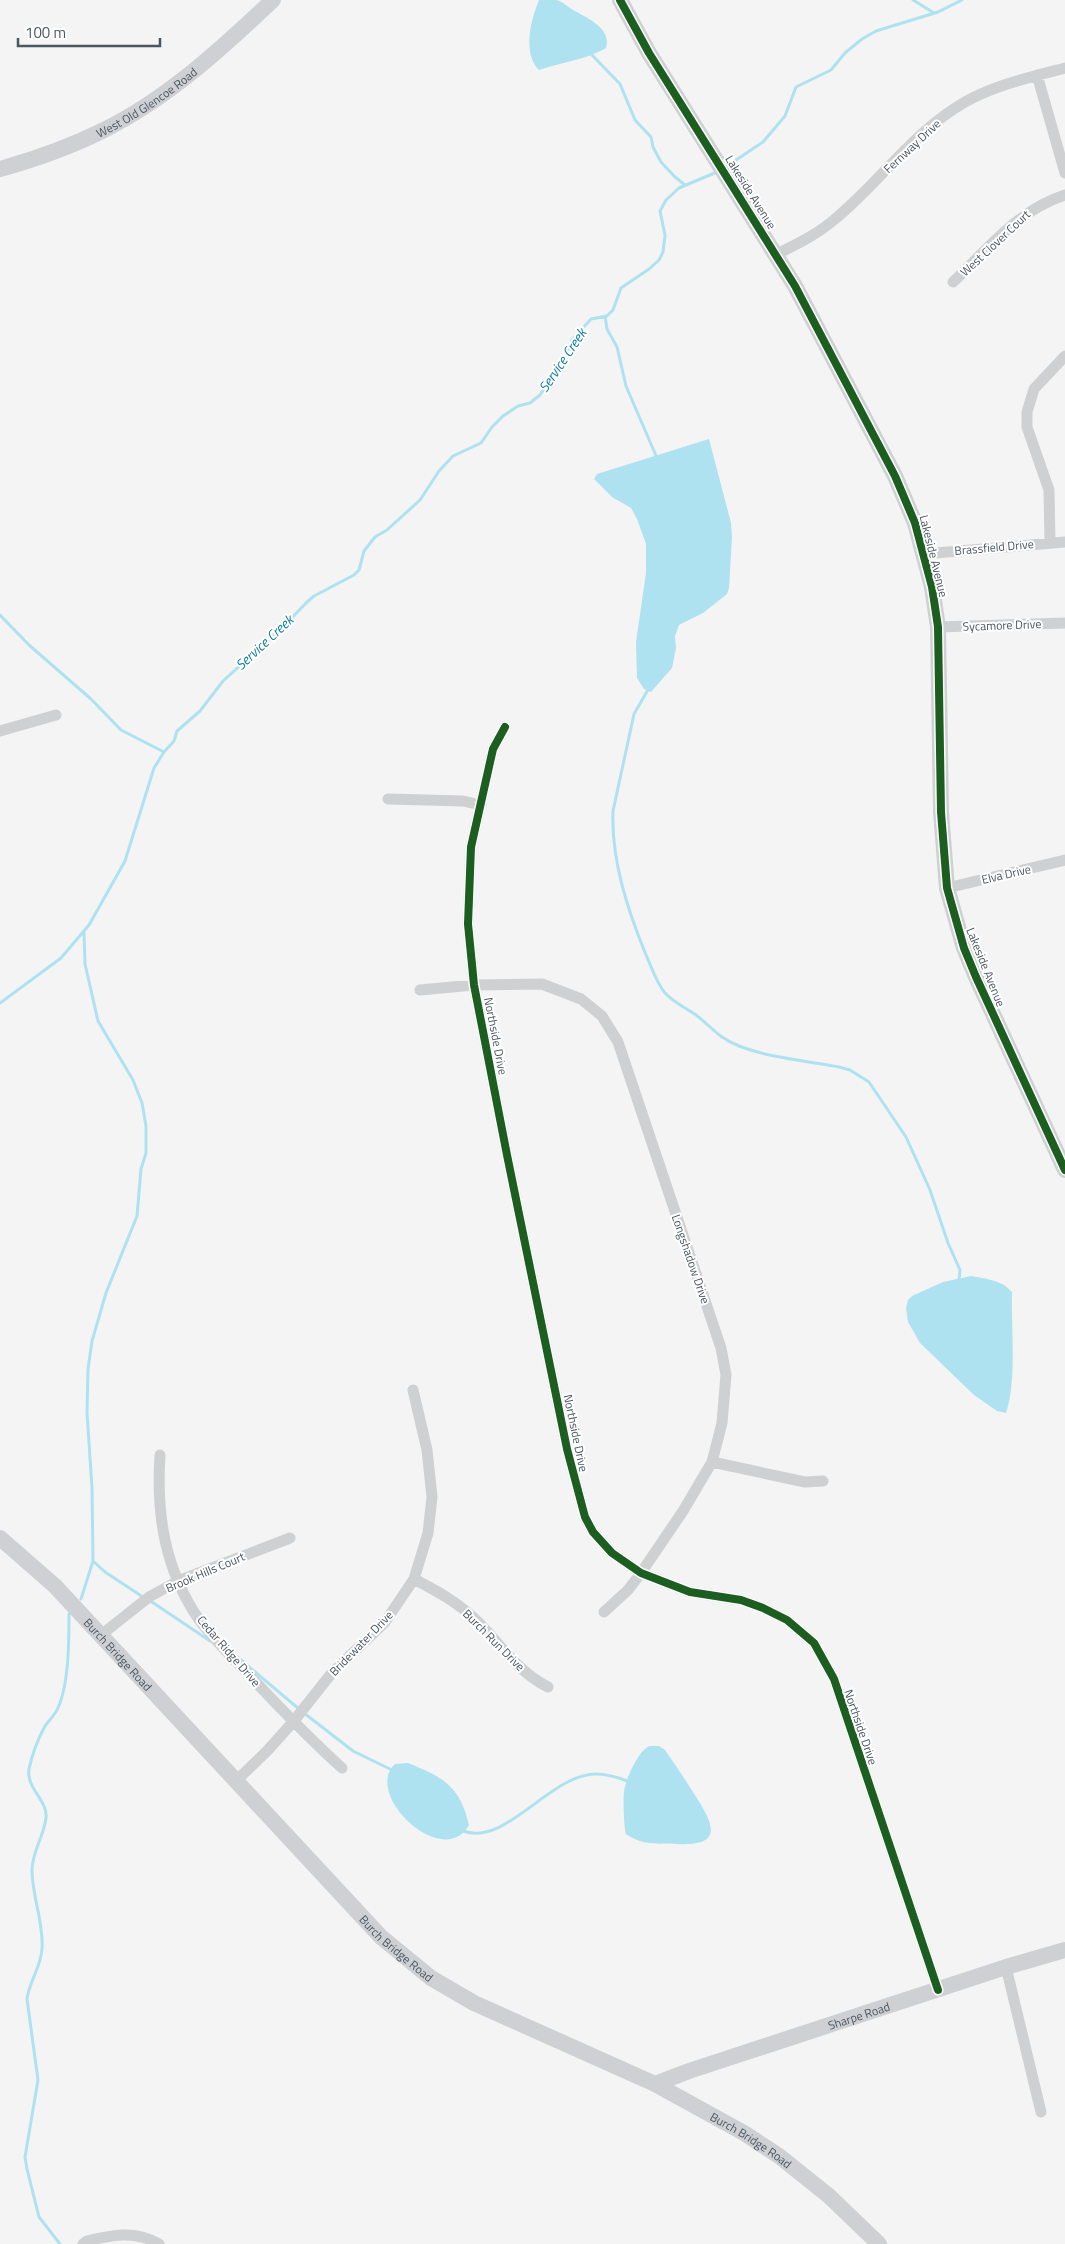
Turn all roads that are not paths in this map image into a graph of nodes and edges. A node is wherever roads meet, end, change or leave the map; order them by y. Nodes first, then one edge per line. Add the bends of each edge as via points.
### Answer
1 (273, 0) edge
2 (620, 0) edge
3 (1065, 68) edge
4 (1038, 75) junction
5 (0, 169) edge
6 (1065, 173) edge
7 (1065, 194) edge
8 (777, 254) junction
9 (953, 282) dead end
10 (1065, 356) edge
11 (1050, 542) junction
12 (1065, 542) edge
13 (924, 554) junction
14 (1065, 623) edge
15 (938, 627) junction
16 (56, 715) dead end
17 (506, 727) dead end
18 (0, 731) edge
19 (388, 799) dead end
20 (481, 805) junction
21 (1065, 860) edge
22 (947, 888) junction
23 (474, 985) junction
24 (420, 990) dead end
25 (1065, 1170) edge
26 (413, 1390) dead end
27 (160, 1455) dead end
28 (712, 1462) junction
29 (824, 1480) dead end
30 (0, 1538) edge
31 (290, 1538) dead end
32 (641, 1573) junction
33 (414, 1579) junction
34 (178, 1581) junction
35 (604, 1612) dead end
36 (101, 1635) junction
37 (548, 1687) dead end
38 (293, 1722) junction
39 (342, 1768) dead end
40 (236, 1781) junction
41 (1065, 1950) edge
42 (1006, 1967) junction
43 (938, 1990) junction
44 (655, 2084) junction
45 (1041, 2112) dead end
46 (83, 2244) edge
47 (159, 2244) edge
48 (880, 2244) edge

1 - 5 street, West Old Glencoe Road via 190,75 130,116 70,146
2 - 8 street, Lakeside Avenue
3 - 4 street, Fernway Drive
4 - 6 street
4 - 8 street, Fernway Drive via 986,92 944,116 837,218
7 - 9 street, West Clover Court via 1036,206 1022,216
8 - 13 street, Lakeside Avenue via 895,476
10 - 11 street via 1034,389 1027,412 1027,427 1049,490
11 - 12 street, Brassfield Drive
11 - 13 street, Brassfield Drive
13 - 15 street, Lakeside Avenue
14 - 15 street, Sycamore Drive
15 - 22 street, Lakeside Avenue via 941,812
16 - 18 street
17 - 20 street, Northside Drive via 493,749
19 - 20 street via 454,800
20 - 23 street, Northside Drive via 471,847 468,897
21 - 22 street, Elva Drive
22 - 25 street, Lakeside Avenue via 973,970
23 - 24 street, Longshadow Drive
23 - 28 street, Longshadow Drive via 542,984 581,999 602,1016 618,1042 721,1348 726,1375 722,1423
23 - 32 street, Northside Drive via 567,1449 585,1517 593,1532 612,1553
26 - 33 street, Bridewater Drive via 427,1450 432,1497 428,1533
27 - 34 street, Cedar Ridge Drive via 160,1521
28 - 29 street via 805,1482
28 - 32 street, Longshadow Drive
30 - 36 street, Burch Bridge Road via 55,1586
31 - 34 street, Brook Hills Court
32 - 35 street, Longshadow Drive
32 - 43 street, Northside Drive via 690,1592 741,1600 764,1608 787,1620 814,1643 834,1679
33 - 37 street, Burch Run Drive via 461,1607 519,1667
33 - 38 street, Bridewater Drive via 385,1622 331,1674
34 - 36 street, Brook Hills Court via 143,1602
34 - 38 street, Cedar Ridge Drive via 201,1622
36 - 40 street, Burch Bridge Road
38 - 39 street, Cedar Ridge Drive
38 - 40 street, Bridewater Drive
40 - 44 street, Burch Bridge Road via 380,1936 425,1973 474,2003
41 - 42 street, Sharpe Road
42 - 43 street, Sharpe Road
42 - 45 street
43 - 44 street, Sharpe Road
44 - 48 street, Burch Bridge Road via 709,2112 779,2156 829,2196
46 - 47 street via 117,2234 143,2237

